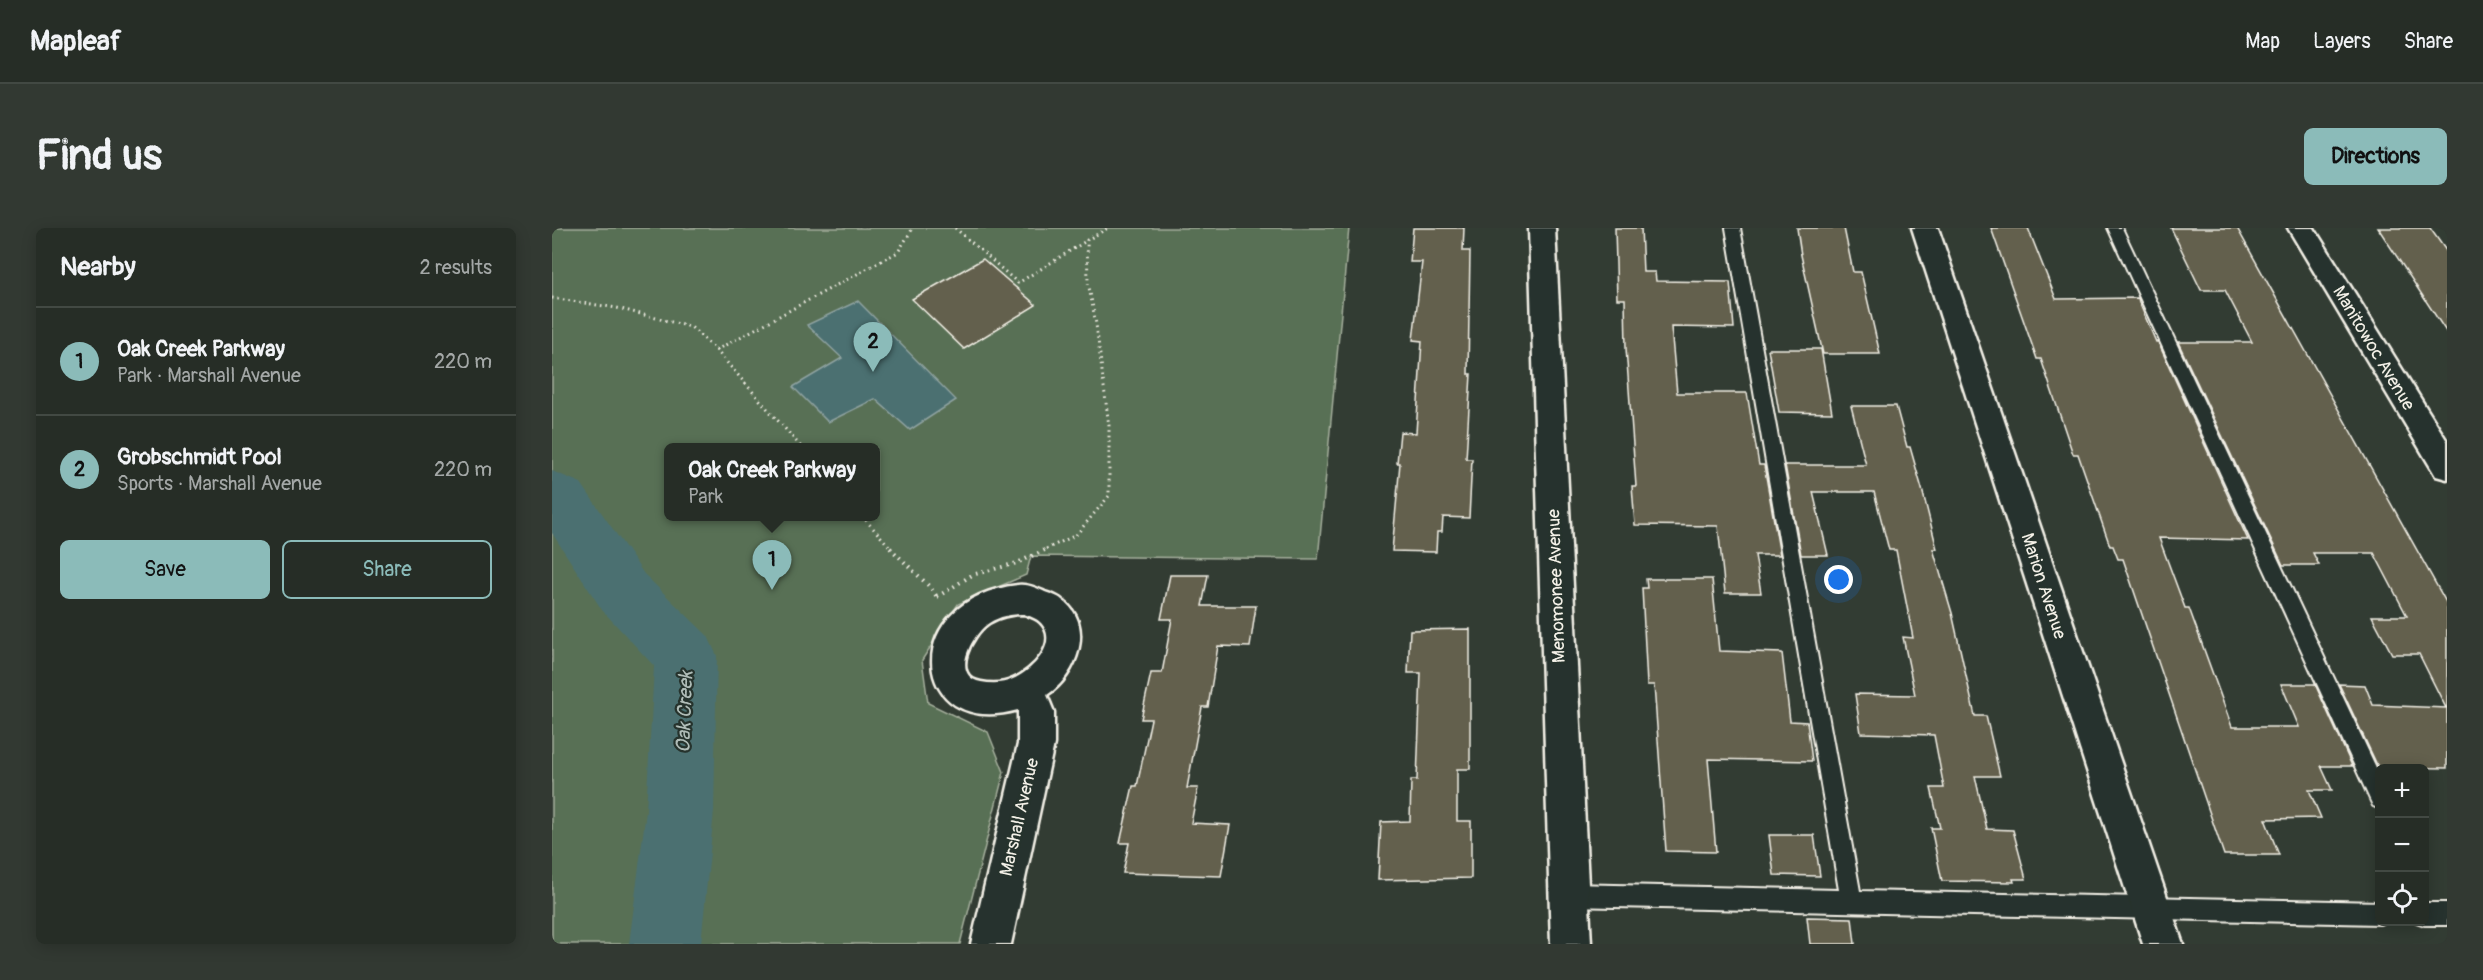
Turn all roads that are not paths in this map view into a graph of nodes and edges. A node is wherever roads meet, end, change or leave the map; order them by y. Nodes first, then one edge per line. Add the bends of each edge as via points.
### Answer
1 (1542, 228) edge
2 (1733, 228) edge
3 (1925, 228) edge
4 (2115, 228) edge
5 (2301, 228) edge
6 (2447, 467) edge
7 (1028, 690) junction
8 (2375, 790) edge
9 (1569, 896) junction
10 (1852, 903) junction
11 (2151, 909) junction
12 (2375, 913) edge
13 (991, 944) edge
14 (1571, 944) edge
15 (2163, 944) edge

1 - 9 street, Menomonee Avenue
2 - 10 lane
3 - 11 street, Marion Avenue
4 - 8 lane
5 - 6 street, Manitowoc Avenue
7 - 7 street via 1046,677 1065,644 1064,627 1056,613 1043,603 1007,600 969,618 949,651 952,680 976,698 992,700
7 - 13 street, Marshall Avenue via 1036,712 1036,744
9 - 10 lane
9 - 14 street, Menomonee Avenue
10 - 11 lane
11 - 12 lane
11 - 15 street, Marion Avenue

